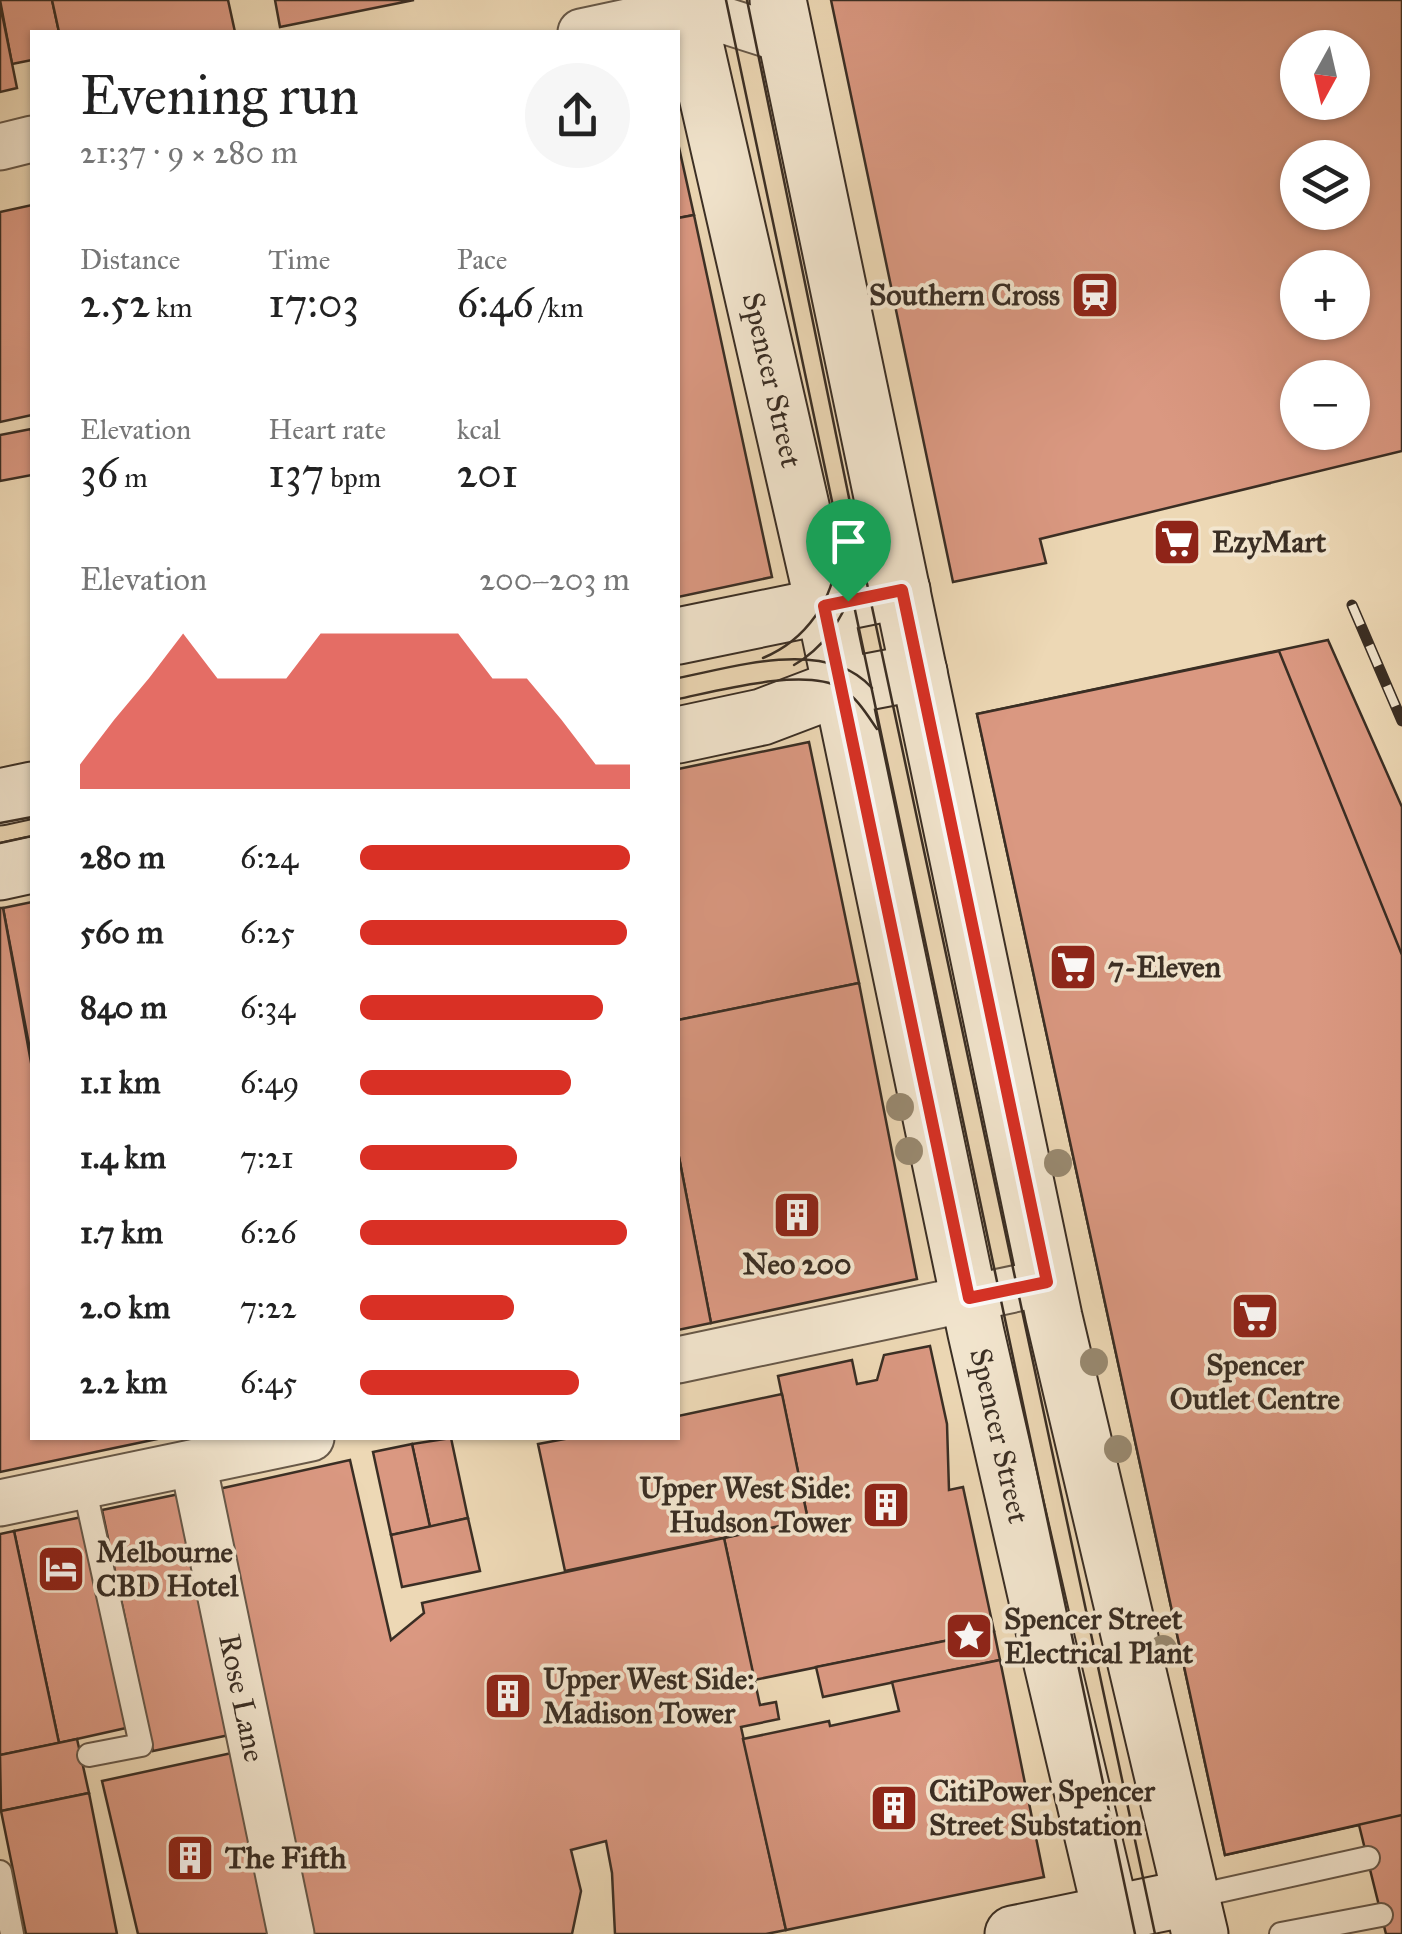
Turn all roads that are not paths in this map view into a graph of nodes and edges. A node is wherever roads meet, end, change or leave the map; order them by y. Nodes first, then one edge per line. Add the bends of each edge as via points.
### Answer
1 (687, 5) edge
2 (782, 20) edge
3 (589, 30) edge
4 (30, 140) edge
5 (0, 147) edge
6 (902, 590) junction
7 (824, 606) junction
8 (680, 636) edge
9 (919, 672) junction
10 (841, 688) junction
11 (680, 735) edge
12 (30, 790) edge
13 (0, 797) edge
14 (30, 866) edge
15 (0, 872) edge
16 (1047, 1282) junction
17 (969, 1298) junction
18 (680, 1360) edge
19 (297, 1440) edge
20 (186, 1456) junction
21 (84, 1486) junction
22 (0, 1503) edge
23 (89, 1755) dead end
24 (1368, 1858) dead end
25 (0, 1872) edge
26 (1381, 1914) dead end
27 (1196, 1915) edge
28 (1114, 1924) edge
29 (12, 1934) edge
30 (291, 1934) edge
31 (1013, 1934) edge
32 (1280, 1934) edge

1 - 2 street
1 - 3 street
1 - 7 main road, Spencer Street
2 - 6 main road
4 - 5 street
6 - 7 main road
6 - 9 main road
7 - 8 main road
7 - 10 main road, Spencer Street
9 - 10 main road
9 - 16 main road
10 - 11 main road via 762,717
10 - 17 main road, Spencer Street
12 - 13 main road
14 - 15 main road
16 - 17 street
16 - 27 main road
17 - 18 street
17 - 28 main road, Spencer Street
19 - 20 street
20 - 21 street
20 - 30 street, Rose Lane
21 - 22 street
21 - 23 lane via 140,1745
24 - 27 lane
25 - 29 lane
26 - 32 lane
27 - 28 main road
28 - 31 main road

